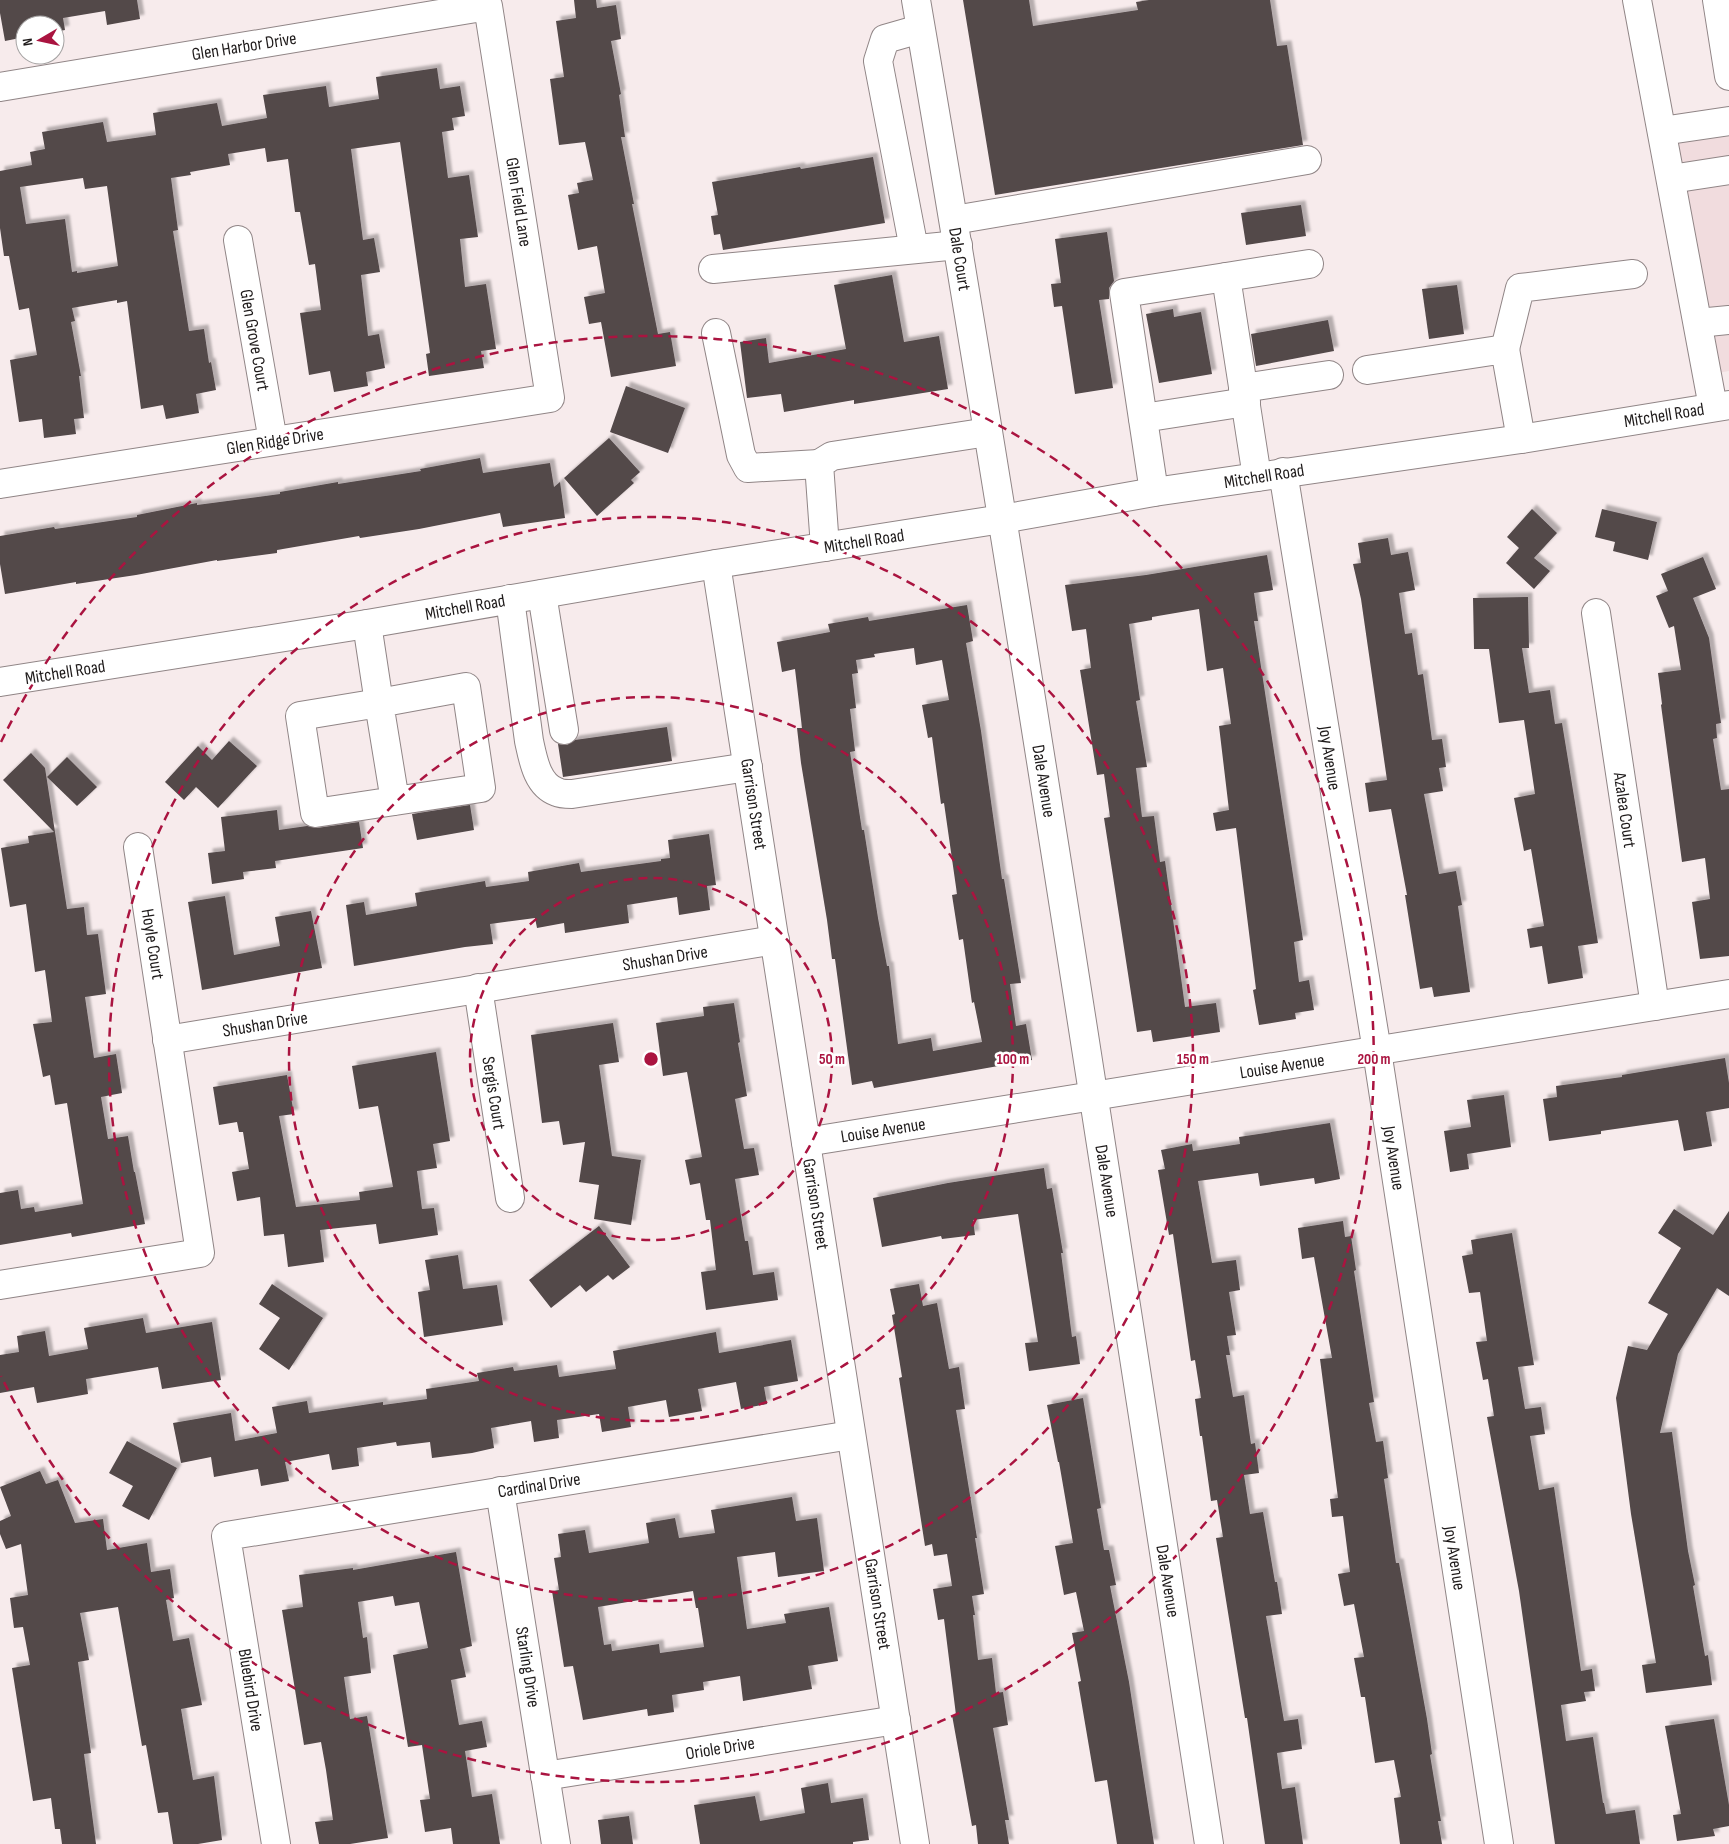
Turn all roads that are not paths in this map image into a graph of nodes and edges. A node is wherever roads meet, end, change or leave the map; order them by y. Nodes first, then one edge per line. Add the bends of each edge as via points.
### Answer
1 (916, 0) edge
2 (1638, 0) edge
3 (1717, 0) edge
4 (488, 6) joint
5 (920, 29) junction
6 (1729, 76) edge
7 (0, 87) edge
8 (1729, 121) edge
9 (1662, 131) junction
10 (1307, 160) dead end
11 (1729, 170) edge
12 (1671, 179) junction
13 (956, 233) junction
14 (238, 240) dead end
15 (914, 249) junction
16 (1309, 264) dead end
17 (713, 270) dead end
18 (1632, 274) dead end
19 (1226, 277) junction
20 (1729, 320) edge
21 (1698, 324) junction
22 (716, 333) dead end
23 (1505, 349) junction
24 (1367, 370) dead end
25 (1329, 375) dead end
26 (1245, 395) junction
27 (550, 398) joint
28 (1721, 406) edge
29 (1143, 418) junction
30 (988, 432) junction
31 (1521, 439) junction
32 (273, 441) junction
33 (819, 464) junction
34 (1270, 475) junction
35 (0, 484) edge
36 (1154, 492) junction
37 (1002, 519) junction
38 (825, 547) junction
39 (716, 564) junction
40 (542, 594) junction
41 (510, 599) junction
42 (1596, 613) dead end
43 (367, 624) junction
44 (0, 682) edge
45 (379, 702) junction
46 (564, 730) dead end
47 (748, 767) junction
48 (395, 801) junction
49 (138, 847) dead end
50 (775, 940) junction
51 (478, 988) junction
52 (1729, 994) edge
53 (1655, 1006) junction
54 (167, 1040) junction
55 (1377, 1051) junction
56 (1094, 1096) junction
57 (806, 1142) junction
58 (510, 1198) dead end
59 (0, 1285) edge
60 (851, 1435) junction
61 (500, 1491) junction
62 (226, 1536) joint
63 (896, 1720) junction
64 (545, 1776) junction
65 (276, 1844) edge
66 (556, 1844) edge
67 (915, 1844) edge
68 (1208, 1844) edge
69 (1499, 1844) edge

1 - 5 street, Dale Court
2 - 9 street
3 - 6 street
4 - 7 street, Glen Harbor Drive
4 - 27 street, Glen Field Lane
5 - 13 street, Dale Court
5 - 15 street via 885,39 878,61
8 - 9 street
9 - 12 street
10 - 13 street
11 - 12 street
12 - 21 street
13 - 15 street
13 - 30 street, Dale Court
14 - 32 street, Glen Grove Court
15 - 17 street
16 - 19 street
18 - 23 street via 1520,288
19 - 26 street, Joy Avenue
19 - 29 street via 1124,294
20 - 21 street
21 - 28 street
22 - 33 street via 741,455 748,468
23 - 24 street
23 - 31 street
25 - 26 street
26 - 29 street
26 - 34 street, Joy Avenue
27 - 32 street, Glen Ridge Drive
28 - 31 street, Mitchell Road
29 - 36 street
30 - 33 street via 832,456
30 - 37 street, Dale Court
31 - 34 street, Mitchell Road
32 - 35 street, Glen Ridge Drive
33 - 38 street
34 - 36 street, Mitchell Road
34 - 55 street, Joy Avenue
36 - 37 street, Mitchell Road
37 - 38 street, Mitchell Road
37 - 56 street, Dale Avenue
38 - 39 street, Mitchell Road
39 - 40 street, Mitchell Road
39 - 47 street, Garrison Street
40 - 41 street, Mitchell Road
40 - 46 street
41 - 43 street, Mitchell Road
41 - 47 street via 530,741 534,762 544,783 557,792 572,794
42 - 53 street, Azalea Court
43 - 44 street, Mitchell Road
43 - 45 street
45 - 48 street
45 - 48 street via 300,716 315,813
45 - 48 street via 466,687 481,788
47 - 50 street, Garrison Street
49 - 54 street, Hoyle Court
50 - 51 street, Shushan Drive
50 - 57 street, Garrison Street
51 - 54 street, Shushan Drive
51 - 58 street, Sergis Court
52 - 53 street, Louise Avenue
53 - 55 street, Louise Avenue
54 - 59 street via 200,1253
55 - 56 street, Louise Avenue
55 - 69 street, Joy Avenue
56 - 57 street, Louise Avenue
56 - 68 street, Dale Avenue
57 - 60 street, Garrison Street
60 - 61 street, Cardinal Drive
60 - 63 street, Garrison Street
61 - 62 street, Cardinal Drive
61 - 64 street, Starling Drive
62 - 65 street, Bluebird Drive
63 - 64 street, Oriole Drive
63 - 67 street, Garrison Street
64 - 66 street, Starling Drive

